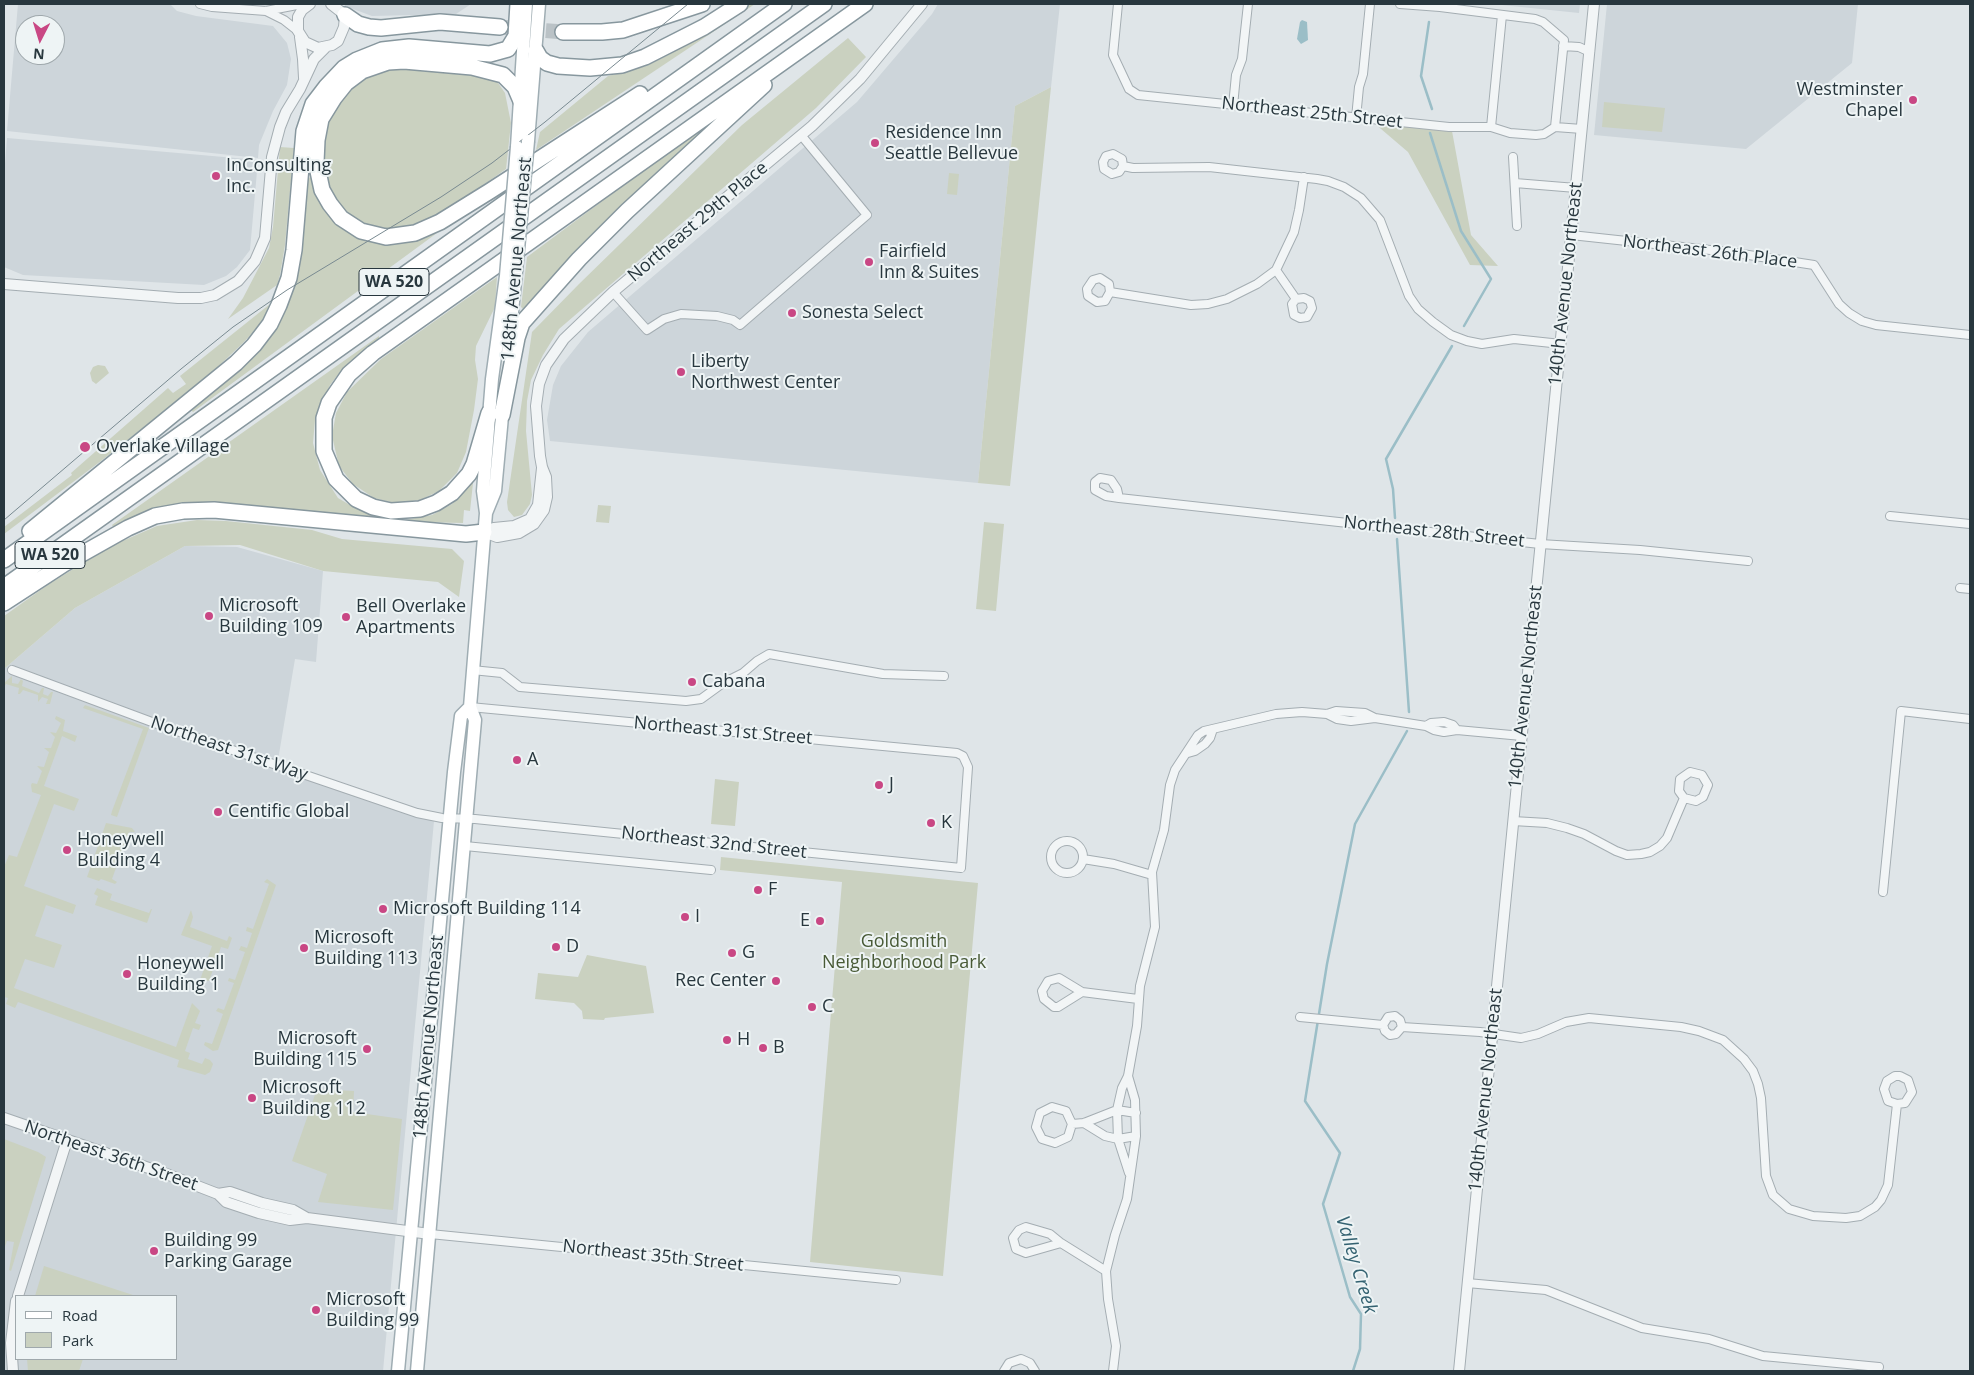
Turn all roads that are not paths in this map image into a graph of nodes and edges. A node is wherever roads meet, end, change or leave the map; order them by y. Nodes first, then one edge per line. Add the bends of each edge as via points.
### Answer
1 (200, 4) edge
2 (302, 4) edge
3 (310, 4) edge
4 (331, 4) edge
5 (518, 4) edge
6 (526, 4) edge
7 (539, 4) edge
8 (702, 4) edge
9 (740, 4) edge
10 (784, 4) edge
11 (824, 4) edge
12 (865, 4) edge
13 (922, 4) edge
14 (1118, 4) edge
15 (1248, 4) edge
16 (1370, 4) edge
17 (1400, 4) edge
18 (1594, 4) edge
19 (266, 11) junction
20 (345, 15) junction
21 (1502, 15) junction
22 (838, 23) junction
23 (500, 27) tunnel mouth
24 (563, 32) tunnel mouth
25 (299, 34) junction
26 (1563, 46) junction
27 (325, 48) junction
28 (536, 51) junction
29 (1590, 52) junction
30 (304, 79) junction
31 (521, 101) junction
32 (1233, 106) junction
33 (1356, 118) junction
34 (1491, 127) junction
35 (1555, 127) junction
36 (1582, 129) junction
37 (801, 135) junction
38 (522, 144) junction
39 (1513, 157) dead end
40 (1123, 166) dead end
41 (1304, 177) junction
42 (1515, 183) junction
43 (1576, 188) junction
44 (1517, 226) dead end
45 (1571, 235) junction
46 (1276, 270) junction
47 (4, 284) edge
48 (613, 292) junction
49 (1110, 292) dead end
50 (1296, 299) dead end
51 (1970, 335) edge
52 (1560, 344) junction
53 (496, 414) junction
54 (1119, 498) dead end
55 (1890, 516) dead end
56 (1970, 524) edge
57 (484, 532) junction
58 (1540, 544) junction
59 (4, 554) edge
60 (4, 560) edge
61 (1748, 561) dead end
62 (4, 587) edge
63 (1960, 588) dead end
64 (1970, 588) edge
65 (4, 603) edge
66 (12, 670) dead end
67 (472, 670) junction
68 (944, 676) dead end
69 (470, 707) junction
70 (1970, 719) edge
71 (1522, 736) junction
72 (1684, 798) dead end
73 (450, 818) junction
74 (467, 819) junction
75 (1513, 821) junction
76 (465, 846) junction
77 (1082, 859) junction
78 (962, 868) joint
79 (711, 870) dead end
80 (1152, 875) junction
81 (1883, 892) dead end
82 (1082, 992) junction
83 (1138, 999) junction
84 (1300, 1017) dead end
85 (1383, 1025) junction
86 (1402, 1026) junction
87 (1492, 1035) junction
88 (1128, 1076) junction
89 (1897, 1104) dead end
90 (1117, 1110) junction
91 (1136, 1113) junction
92 (4, 1118) edge
93 (1084, 1123) junction
94 (1072, 1124) junction
95 (1136, 1136) junction
96 (1118, 1139) junction
97 (67, 1140) junction
98 (1129, 1174) junction
99 (410, 1232) junction
100 (430, 1234) junction
101 (1061, 1243) junction
102 (1106, 1272) junction
103 (896, 1280) dead end
104 (1467, 1283) junction
105 (18, 1295) edge
106 (15, 1312) edge
107 (1879, 1367) dead end
108 (13, 1371) edge
109 (398, 1371) edge
110 (419, 1371) edge
111 (1004, 1371) edge
112 (1035, 1371) edge
113 (1113, 1371) edge
114 (1459, 1371) edge

1 - 19 street
2 - 19 street
3 - 25 street via 298,16
4 - 20 street
5 - 59 highway via 516,36 508,49 490,54 400,47 382,50 344,68 326,87 313,104 304,131 294,250 289,278 270,324 236,363
6 - 31 main road, 148th Avenue Northeast
7 - 28 main road, 148th Avenue Northeast
8 - 24 highway via 623,30
9 - 28 highway via 704,27 622,65 558,66 547,63
10 - 31 highway via 745,25 498,186 416,233 386,237 361,231 341,218 322,190 316,152 321,119 340,90 362,71 388,62 404,61 472,67 498,73 508,79
10 - 60 highway, WA 520
11 - 62 highway, WA 520
12 - 22 highway
13 - 37 street, Northeast 29th Place via 860,79
14 - 32 street, Northeast 25th Street via 1113,55 1130,89 1138,95
15 - 32 street
16 - 33 street
17 - 21 street
18 - 29 street, 140th Avenue Northeast
19 - 25 street via 284,20
20 - 23 highway via 358,24 375,28 440,22
20 - 27 street via 338,41
21 - 26 street via 1543,22 1564,40
21 - 34 street
22 - 53 highway via 774,76 651,188 544,298 520,327
22 - 53 highway via 373,353 349,374 330,403 324,418 324,450 336,479 356,499 391,511 420,509 452,492 468,474
25 - 27 street via 311,46
25 - 30 street
26 - 29 street
26 - 35 street
27 - 30 street via 314,59
28 - 38 main road, 148th Avenue Northeast
29 - 36 street, 140th Avenue Northeast
30 - 47 street via 286,112 275,142 265,238 258,255 238,281 215,295 201,298
31 - 38 main road, 148th Avenue Northeast
32 - 33 street, Northeast 25th Street
33 - 34 street, Northeast 25th Street via 1449,127
34 - 35 street, Northeast 25th Street via 1536,135
35 - 36 street, Northeast 25th Street
36 - 43 street, 140th Avenue Northeast
37 - 48 street, Northeast 29th Place
37 - 48 street via 867,215 740,325 717,316 682,314 664,319 647,330
38 - 53 main road, 148th Avenue Northeast, bridge
39 - 42 street
40 - 41 street via 1158,169 1209,167
41 - 46 street via 1294,232
41 - 52 street via 1328,181 1361,198 1380,220 1409,296 1418,309 1451,335 1482,344 1514,339
42 - 43 street
42 - 44 street
43 - 45 street, 140th Avenue Northeast
45 - 51 street, Northeast 26th Place via 1814,265 1839,304 1862,321
45 - 52 street, 140th Avenue Northeast
46 - 49 street via 1244,292 1208,304 1192,305
46 - 50 street
48 - 57 street, Northeast 29th Place via 564,340 546,365 539,384 536,424 546,477 544,510 534,524 519,533 503,537
52 - 58 street, 140th Avenue Northeast
53 - 57 main road, 148th Avenue Northeast via 495,491 486,513
54 - 58 street, Northeast 28th Street
55 - 56 street
57 - 65 highway via 466,534 214,510 183,511 156,516 128,528
57 - 67 main road, 148th Avenue Northeast
58 - 61 street, Northeast 28th Street
58 - 71 street, 140th Avenue Northeast
63 - 64 street
66 - 73 street, Northeast 31st Way via 318,780 417,813
67 - 68 street via 502,673 520,687 686,701 701,699 769,654 883,674
67 - 69 main road, 148th Avenue Northeast
69 - 73 main road, 148th Avenue Northeast via 460,716
69 - 74 main road, 148th Avenue Northeast via 475,720
69 - 78 street, Northeast 31st Street via 957,753 963,756 968,767
70 - 81 street via 1901,711
71 - 75 street, 140th Avenue Northeast
71 - 80 street via 1457,730 1444,732 1352,711 1276,714 1204,731 1191,744 1175,770
72 - 75 street via 1667,838 1660,846 1641,854 1627,855 1567,828
73 - 74 street, Northeast 31st Way
73 - 99 main road, 148th Avenue Northeast
74 - 76 main road, 148th Avenue Northeast
74 - 78 street, Northeast 32nd Street
75 - 87 street, 140th Avenue Northeast
76 - 79 street, Northeast 32nd Street
76 - 100 main road, 148th Avenue Northeast
77 - 77 street via 1081,851 1071,842 1058,844 1051,855 1055,867 1062,872 1075,870
77 - 80 street
80 - 83 street via 1154,927
82 - 82 street via 1058,1007 1047,1003 1042,991 1048,981 1059,978
82 - 83 street
83 - 88 street
84 - 85 street
85 - 86 street via 1390,1035 1399,1032
85 - 86 street via 1388,1017 1395,1016
86 - 87 street
87 - 89 street via 1529,1037 1566,1022 1589,1018 1681,1027 1723,1040 1744,1059 1758,1084 1766,1176 1773,1195 1789,1209 1813,1216 1860,1216 1881,1200 1888,1185
87 - 104 street, 140th Avenue Northeast
88 - 90 street
88 - 91 street
90 - 91 street
90 - 93 street
90 - 96 street
91 - 95 street
92 - 97 street, Northeast 36th Street
93 - 94 street
93 - 96 street via 1105,1136
94 - 94 street via 1066,1111 1052,1107 1040,1114 1036,1127 1042,1139 1056,1144 1068,1137
95 - 96 street
95 - 98 street
96 - 98 street
97 - 99 street, Northeast 36th Street via 218,1194 230,1192 294,1210 307,1218
97 - 105 street
98 - 102 street via 1127,1199
99 - 100 street, Northeast 35th Street
99 - 109 main road, 148th Avenue Northeast
100 - 103 street, Northeast 35th Street
100 - 110 main road, 148th Avenue Northeast
101 - 101 street via 1026,1253 1016,1249 1014,1238 1016,1232 1026,1227 1050,1234
101 - 102 street
102 - 113 street via 1116,1346
104 - 107 street via 1546,1290 1642,1328 1709,1339 1763,1356
104 - 114 street, 140th Avenue Northeast
106 - 108 street
111 - 112 street via 1009,1363 1021,1359 1030,1363

